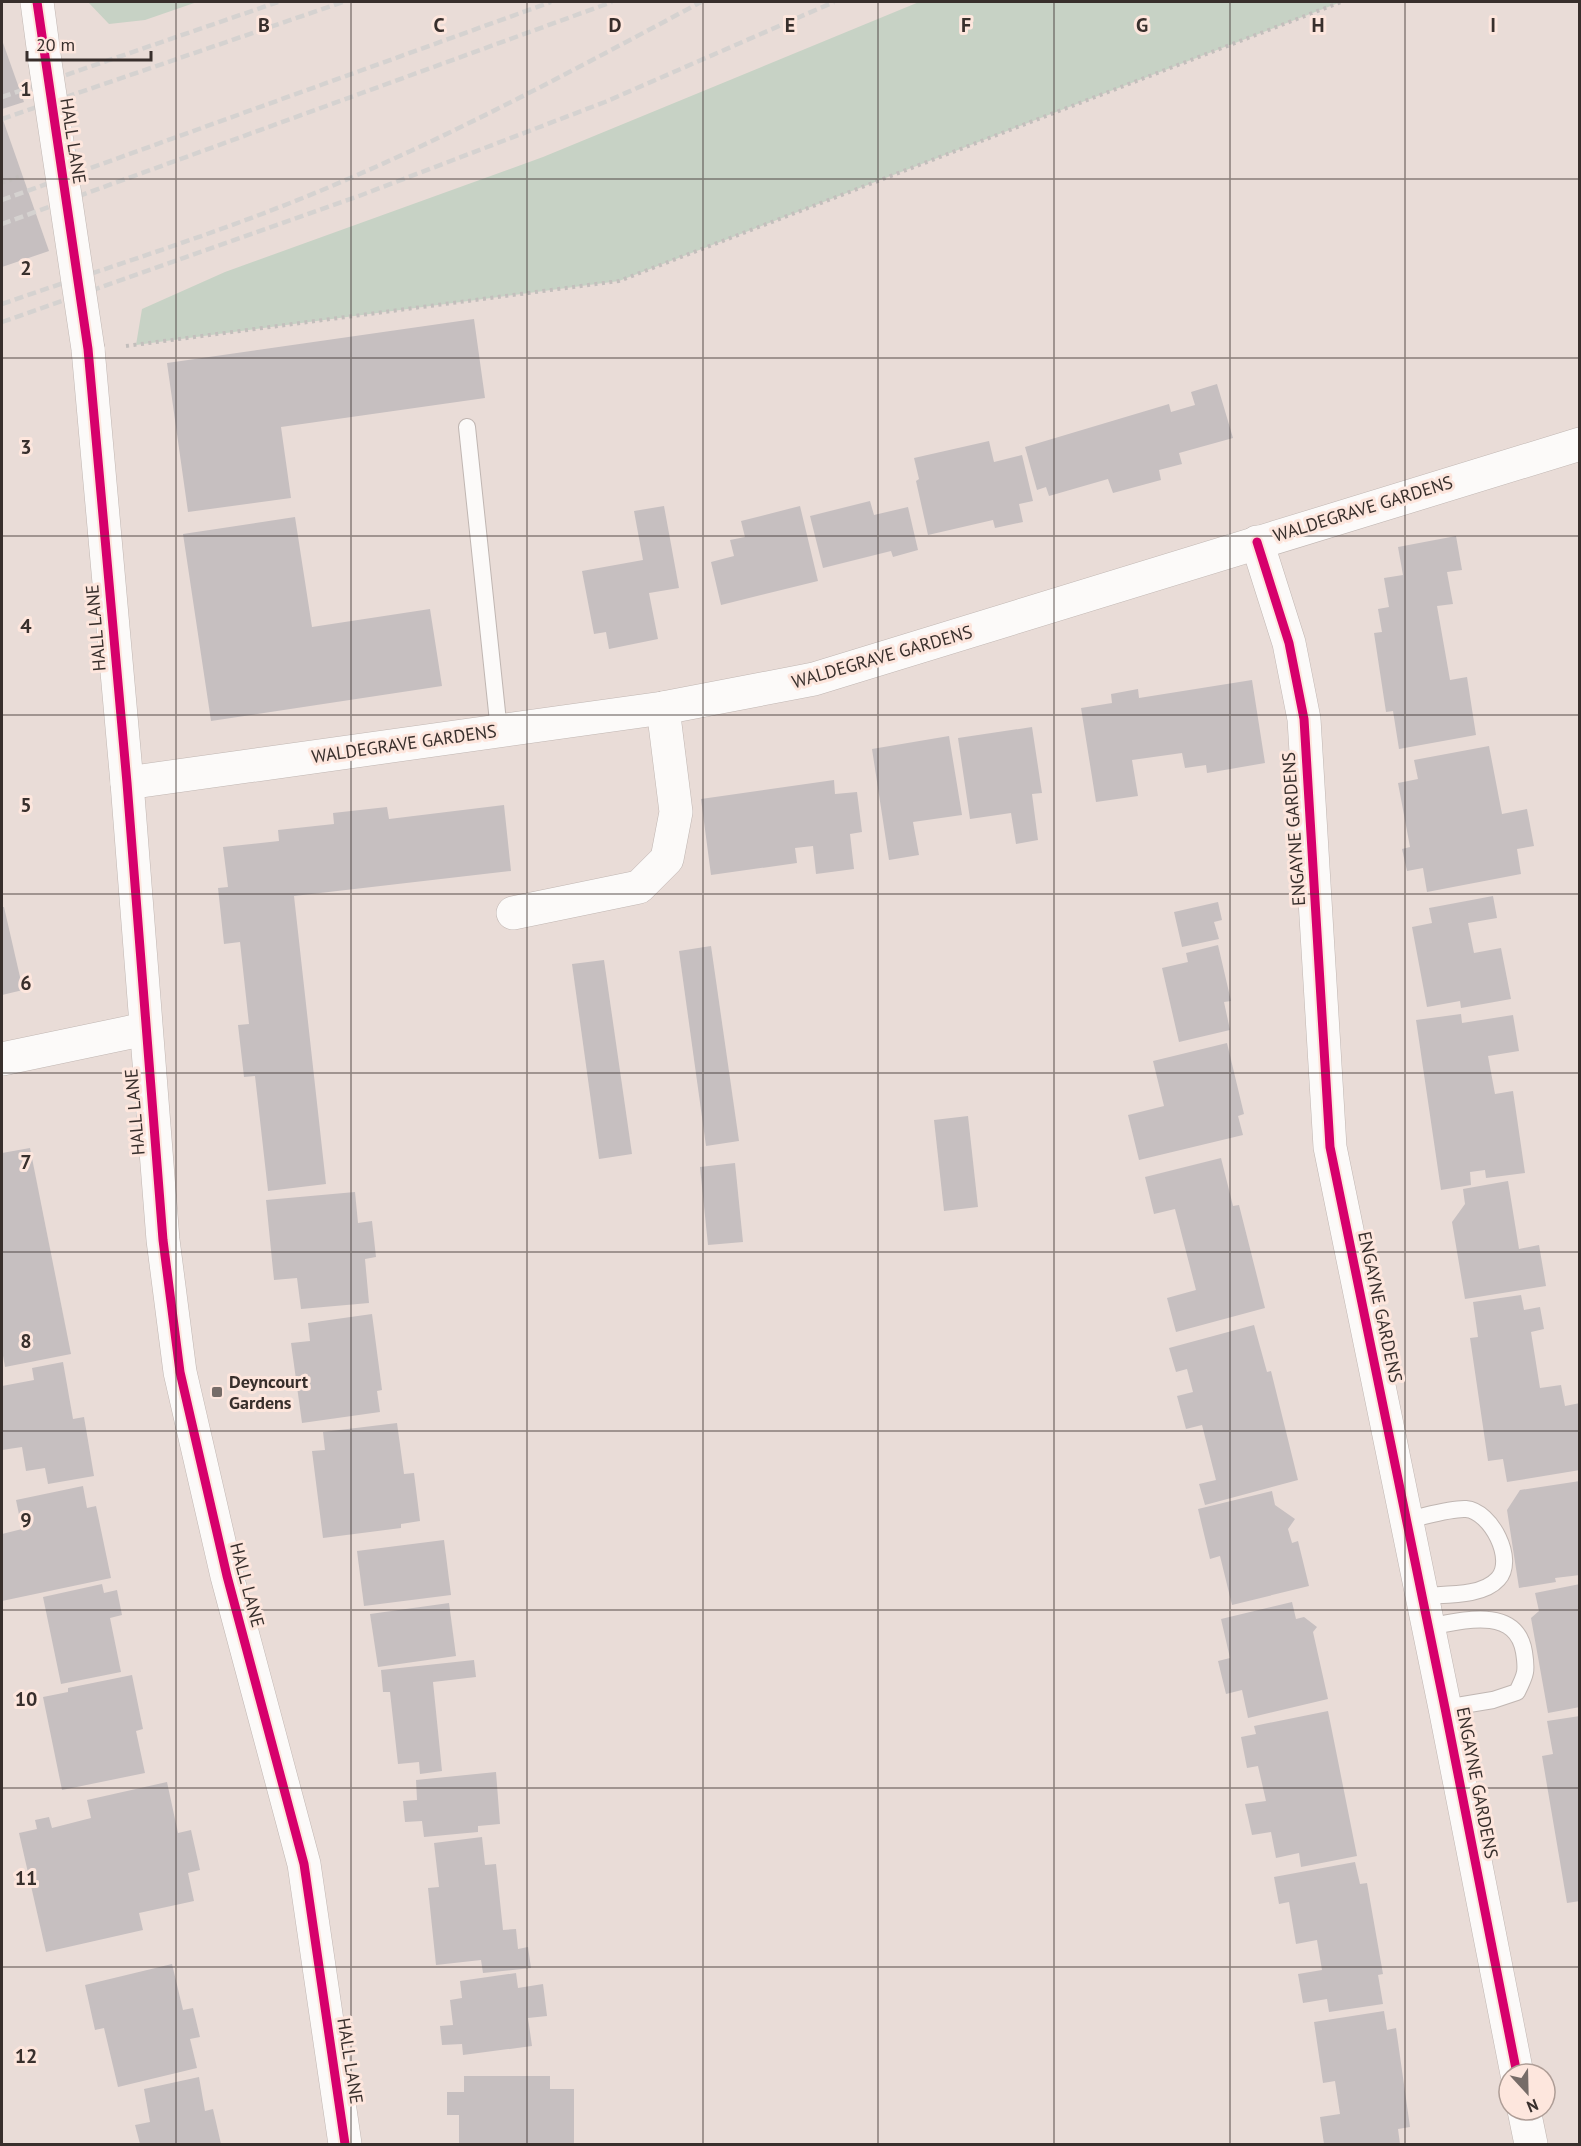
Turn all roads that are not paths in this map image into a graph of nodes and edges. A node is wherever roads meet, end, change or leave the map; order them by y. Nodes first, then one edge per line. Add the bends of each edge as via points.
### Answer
1 (37, 2) edge
2 (467, 427) dead end
3 (1580, 444) edge
4 (1257, 542) junction
5 (663, 708) junction
6 (499, 731) junction
7 (127, 783) junction
8 (513, 913) dead end
9 (145, 1029) junction
10 (2, 1059) edge
11 (1406, 1520) junction
12 (1425, 1612) junction
13 (1445, 1708) junction
14 (1515, 2062) edge
15 (1526, 2122) edge
16 (345, 2145) edge
17 (1531, 2145) edge

1 - 7 street, HALL LANE, bridge via 88,349
2 - 6 lane
3 - 4 street, WALDEGRAVE GARDENS
4 - 5 street, WALDEGRAVE GARDENS via 814,679
4 - 11 street, ENGAYNE GARDENS via 1289,644 1304,719 1330,1147
5 - 6 street, WALDEGRAVE GARDENS
5 - 8 street via 676,812 667,859 639,888
6 - 7 street, WALDEGRAVE GARDENS
7 - 9 street, HALL LANE
9 - 10 street
9 - 16 street, HALL LANE via 163,1240 180,1372 227,1576 304,1864
11 - 12 street, ENGAYNE GARDENS
11 - 12 lane via 1466,1509 1484,1516 1503,1550 1498,1579
12 - 13 street, ENGAYNE GARDENS
12 - 13 lane via 1497,1621 1513,1628 1522,1640 1527,1672 1517,1692
13 - 14 street, ENGAYNE GARDENS
15 - 17 street

